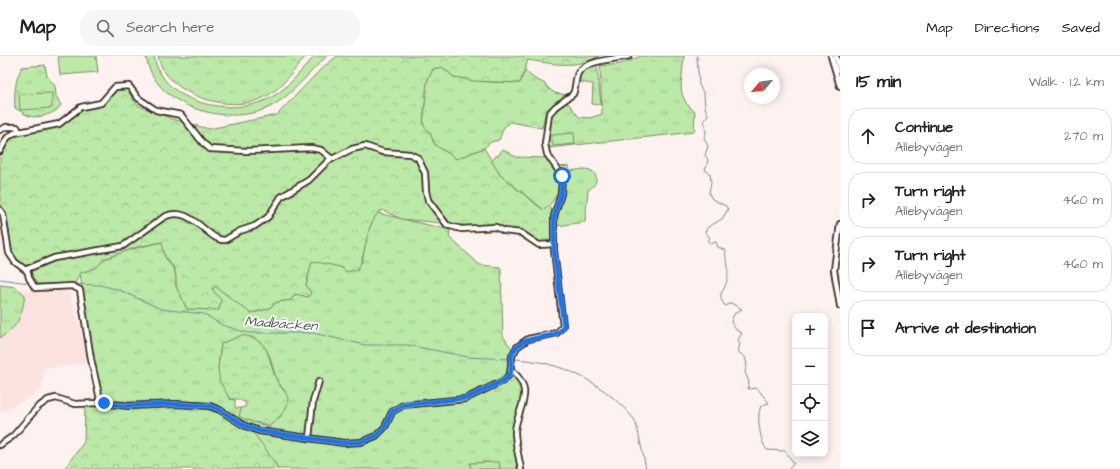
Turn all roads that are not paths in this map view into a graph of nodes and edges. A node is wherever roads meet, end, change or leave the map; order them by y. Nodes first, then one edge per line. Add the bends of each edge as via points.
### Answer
1 (628, 56) edge
2 (831, 56) edge
3 (836, 56) edge
4 (840, 70) edge
5 (840, 83) edge
6 (0, 130) edge
7 (19, 131) junction
8 (0, 151) edge
9 (332, 159) junction
10 (0, 210) edge
11 (840, 224) edge
12 (554, 244) junction
13 (27, 271) junction
14 (840, 306) edge
15 (511, 370) junction
16 (319, 382) dead end
17 (99, 403) junction
18 (310, 438) junction
19 (0, 445) edge
20 (521, 469) edge

1 - 12 street via 592,63 582,69 578,73 573,94 548,117 545,148 560,171 562,179 561,194 554,213
2 - 5 street
3 - 4 street
6 - 7 street via 17,127
7 - 8 street via 8,138
7 - 9 street via 59,124 81,107 101,102 114,86 125,85 156,110 181,115 210,149 247,151 311,148 322,150
9 - 12 street via 365,146 383,152 414,155 421,162 425,173 428,200 447,225 462,229 496,227 520,233 539,245
9 - 13 street via 309,180 281,197 271,213 256,226 240,231 226,240 218,238 188,217 171,214 123,246 54,258 31,266
10 - 13 street via 3,214 9,253 15,262
11 - 14 street via 834,270
12 - 15 street via 564,326 557,333 520,344 512,356
13 - 17 street via 35,288 72,286 80,290
15 - 18 street via 505,379 467,398 400,406 392,412 379,434 366,441 344,443
15 - 20 street via 521,382 525,396 516,432
16 - 18 street via 313,401
17 - 18 street via 125,406 210,406 252,429
17 - 19 street via 75,404 62,399 50,399 32,412 13,436

